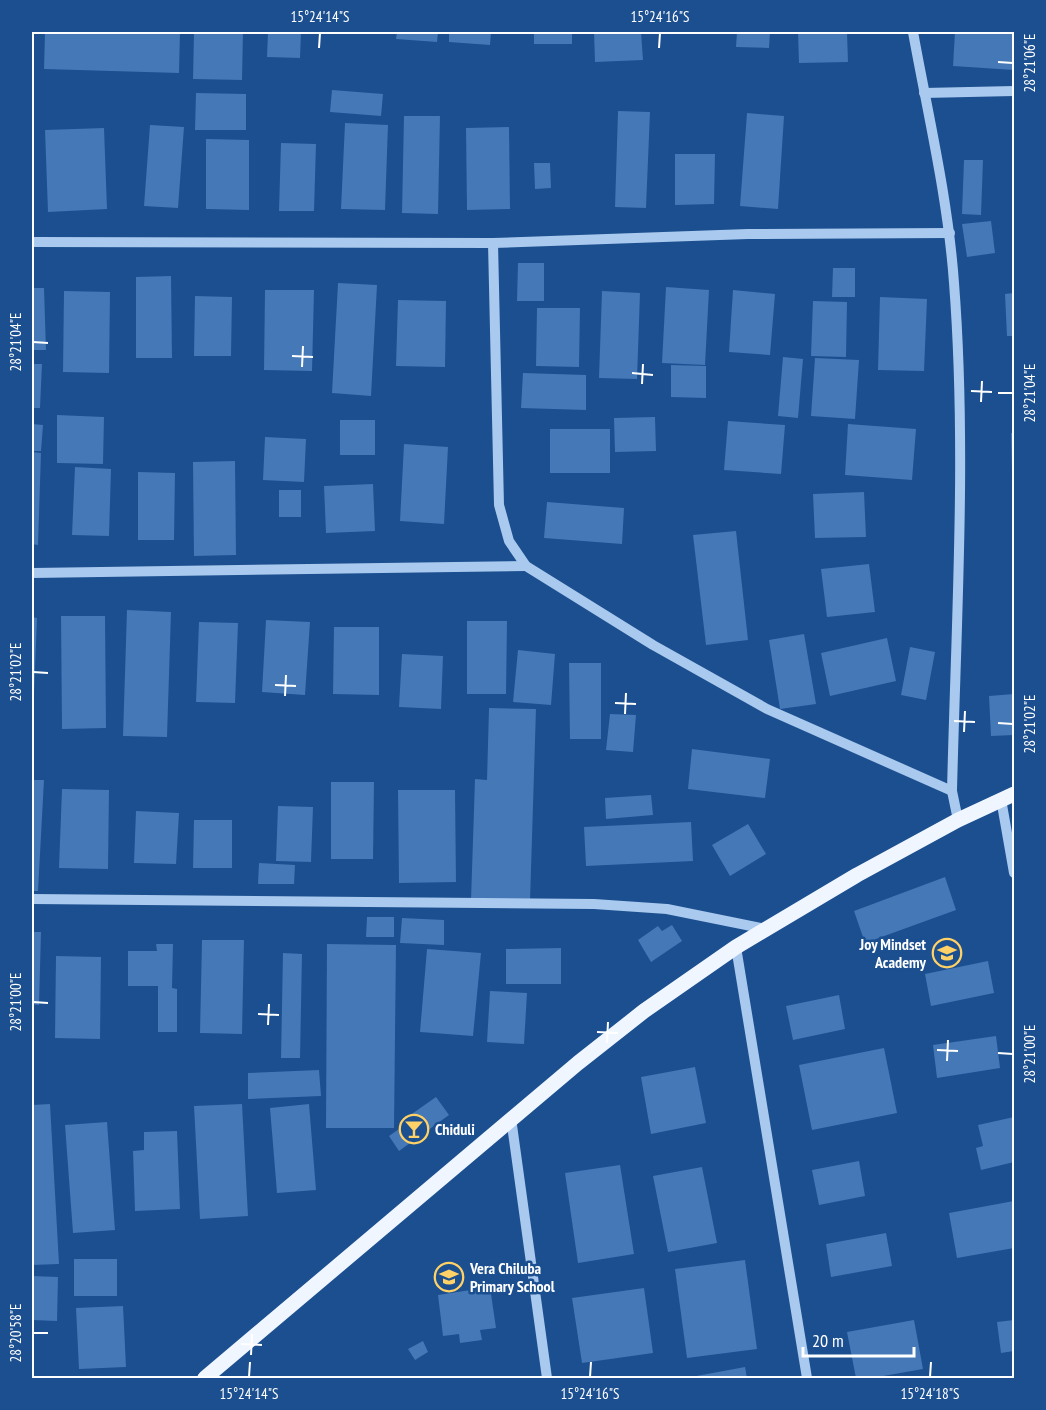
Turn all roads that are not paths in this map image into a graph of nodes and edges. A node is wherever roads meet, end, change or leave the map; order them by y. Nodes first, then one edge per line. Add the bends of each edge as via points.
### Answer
1 (913, 32) edge
2 (1014, 91) edge
3 (924, 93) junction
4 (950, 233) junction
5 (32, 242) edge
6 (493, 243) junction
7 (526, 566) junction
8 (32, 573) edge
9 (952, 792) junction
10 (1008, 796) edge
11 (958, 820) junction
12 (1014, 873) edge
13 (32, 899) edge
14 (766, 928) junction
15 (736, 947) junction
16 (511, 1119) junction
17 (205, 1378) edge
18 (547, 1378) edge
19 (807, 1378) edge

1 - 3 street
2 - 3 street
3 - 4 street
4 - 6 street via 748,234
4 - 9 street via 958,362 959,492
5 - 6 street
6 - 7 street via 499,505 509,541
7 - 8 street
7 - 9 street via 653,645 767,709
9 - 11 street
10 - 11 main road
10 - 12 street
11 - 14 main road
13 - 14 street via 594,903 667,909
14 - 15 main road
15 - 16 main road via 644,1011
15 - 19 street
16 - 17 main road
16 - 18 street

